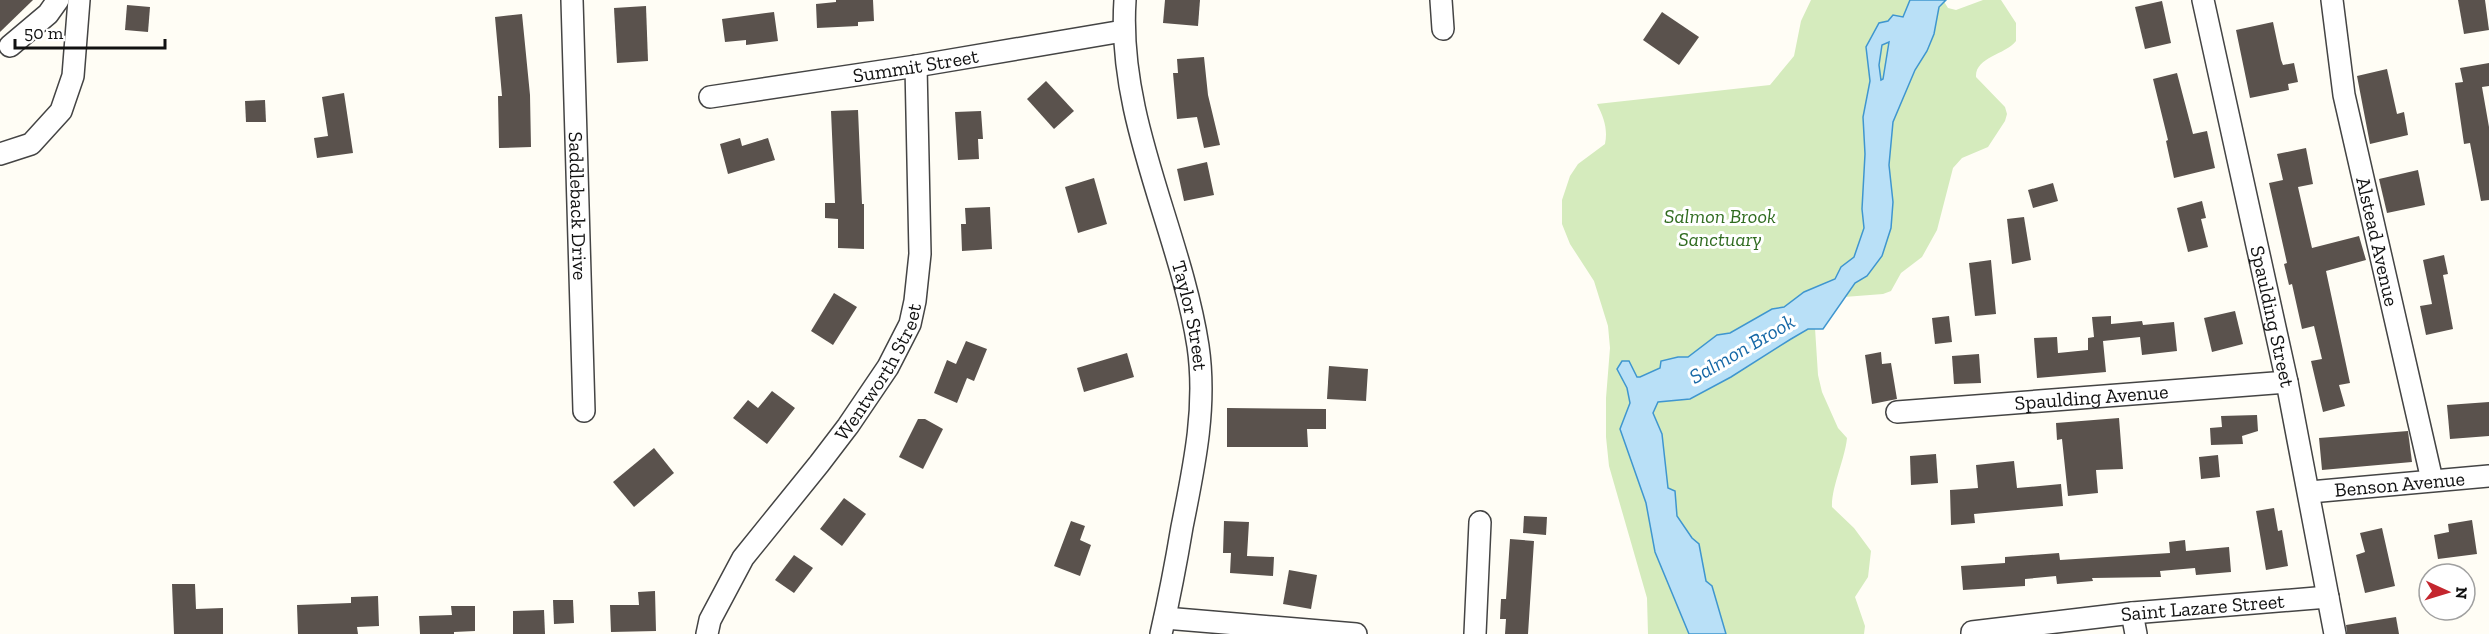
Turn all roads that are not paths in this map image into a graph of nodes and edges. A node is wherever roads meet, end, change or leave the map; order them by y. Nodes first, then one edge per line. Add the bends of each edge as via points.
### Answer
1 (58, 0) edge
2 (79, 0) edge
3 (572, 0) edge
4 (1125, 0) edge
5 (1441, 0) edge
6 (2203, 0) edge
7 (2332, 0) edge
8 (1443, 29) dead end
9 (1123, 31) junction
10 (10, 46) dead end
11 (916, 66) junction
12 (710, 97) dead end
13 (0, 154) edge
14 (2288, 382) junction
15 (584, 411) dead end
16 (1897, 412) dead end
17 (2489, 476) edge
18 (2432, 480) junction
19 (2310, 492) junction
20 (1480, 522) dead end
21 (2328, 597) junction
22 (2132, 613) junction
23 (1163, 626) edge
24 (707, 634) edge
25 (1356, 634) edge
26 (1475, 634) edge
27 (1972, 634) edge
28 (2136, 634) edge
29 (2335, 634) edge

1 - 10 street via 48,14
2 - 13 street via 73,76 61,111 31,144
3 - 15 street, Saddleback Drive
4 - 9 street, Taylor Street
5 - 8 street
6 - 14 street, Spaulding Street
7 - 18 street, Alstead Avenue via 2344,95
9 - 11 street, Summit Street
9 - 23 street, Taylor Street via 1137,118 1191,311 1201,377 1198,440
11 - 12 street, Summit Street
11 - 24 street, Wentworth Street via 920,254 910,324 888,367 848,426 743,558 720,598
14 - 16 street, Spaulding Avenue
14 - 19 street, Spaulding Street
17 - 18 street, Benson Avenue
18 - 19 street, Benson Avenue
19 - 21 street, Spaulding Street
20 - 26 street
21 - 22 street, Saint Lazare Street
21 - 29 street, Spaulding Street
22 - 27 street, Saint Lazare Street
22 - 28 street
23 - 25 street

